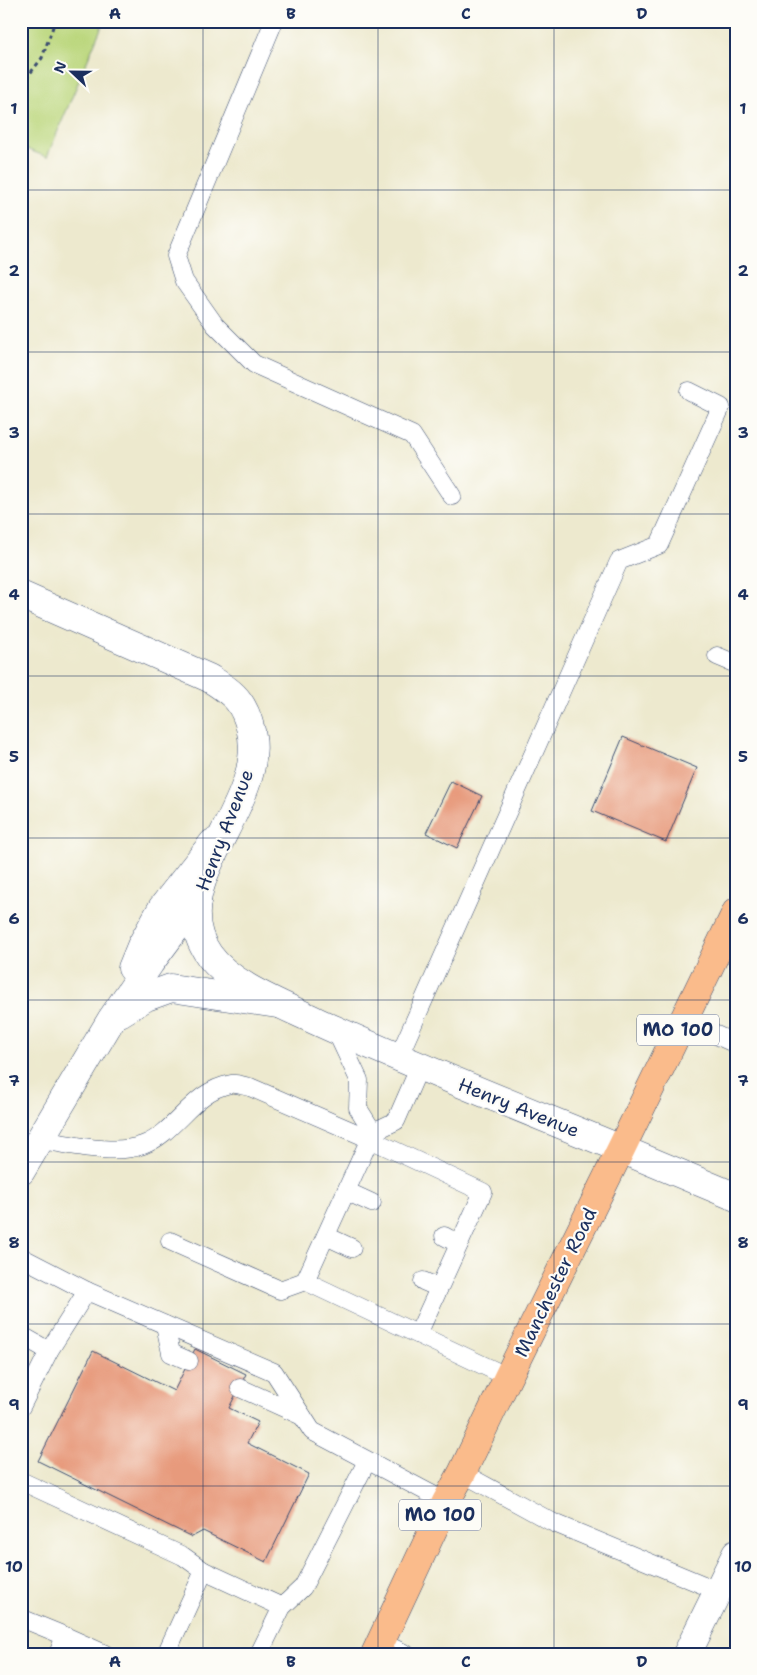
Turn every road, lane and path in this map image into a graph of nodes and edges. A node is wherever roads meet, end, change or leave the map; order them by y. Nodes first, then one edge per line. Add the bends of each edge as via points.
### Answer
1 (55, 21) edge
2 (274, 21) edge
3 (21, 85) edge
4 (689, 392) dead end
5 (452, 496) dead end
6 (21, 595) edge
7 (717, 656) dead end
8 (736, 664) edge
9 (232, 819) junction
10 (197, 900) junction
11 (736, 912) edge
12 (728, 945) edge
13 (282, 1005) junction
14 (111, 1020) junction
15 (683, 1020) junction
16 (335, 1029) junction
17 (736, 1044) edge
18 (409, 1062) junction
19 (371, 1136) junction
20 (40, 1140) junction
21 (621, 1149) junction
22 (21, 1171) edge
23 (346, 1191) junction
24 (736, 1197) edge
25 (372, 1203) dead end
26 (326, 1236) junction
27 (170, 1241) dead end
28 (352, 1248) dead end
29 (21, 1257) edge
30 (305, 1282) junction
31 (87, 1291) junction
32 (165, 1325) junction
33 (418, 1334) junction
34 (21, 1336) edge
35 (49, 1351) junction
36 (189, 1361) dead end
37 (508, 1377) junction
38 (240, 1388) dead end
39 (21, 1407) edge
40 (302, 1416) junction
41 (366, 1461) junction
42 (462, 1473) junction
43 (21, 1481) edge
44 (446, 1502) junction
45 (736, 1554) edge
46 (204, 1571) junction
47 (718, 1591) junction
48 (282, 1607) junction
49 (21, 1618) edge
50 (65, 1636) junction
51 (377, 1648) edge
52 (58, 1654) edge
53 (105, 1654) edge
54 (166, 1654) edge
55 (259, 1654) edge
56 (406, 1654) edge
57 (687, 1654) edge

1 - 3 path via 42,58
2 - 5 lane via 176,256 184,281 215,325 254,364 412,435
4 - 18 lane via 721,407 659,546 619,561
6 - 9 street, Henry Avenue via 210,678 239,702 248,718 253,752 250,772
7 - 8 lane
9 - 10 street, Henry Avenue via 205,872
9 - 14 street via 162,908 141,946
10 - 13 street, Henry Avenue via 197,926 209,955 243,985
10 - 14 street
11 - 12 highway, Manchester Road / MO 100
12 - 15 highway, Manchester Road / MO 100
13 - 14 street via 171,988 146,997
13 - 16 street, Henry Avenue
14 - 20 street
15 - 17 lane
15 - 21 highway, Manchester Road / MO 100
16 - 18 street, Henry Avenue
16 - 19 lane via 359,1080 358,1108
18 - 19 lane via 396,1121
18 - 21 street, Henry Avenue
19 - 20 lane via 250,1087 232,1084 214,1090 192,1104 159,1137 142,1145 119,1150
19 - 23 lane
19 - 33 lane via 482,1192 452,1240 431,1285
20 - 22 street
21 - 24 street, Henry Avenue
21 - 37 highway, Manchester Road / MO 100
23 - 25 lane
23 - 26 lane
26 - 28 lane
26 - 30 lane
27 - 30 lane via 280,1290
29 - 31 lane
30 - 33 lane
31 - 32 lane
31 - 35 lane
32 - 36 lane via 171,1353
32 - 40 lane via 274,1372
33 - 37 lane
34 - 35 lane
35 - 39 lane
37 - 42 highway, Manchester Road / MO 100
38 - 40 lane
40 - 41 lane via 312,1431
41 - 44 lane
41 - 48 lane via 303,1587
42 - 44 highway, Manchester Road / MO 100
42 - 47 lane via 552,1522
43 - 46 lane via 183,1556
44 - 51 highway, Manchester Road / MO 100
45 - 47 street
46 - 48 lane
46 - 54 lane
47 - 57 street
48 - 55 lane
49 - 50 lane
50 - 52 lane
50 - 53 lane
51 - 56 lane

